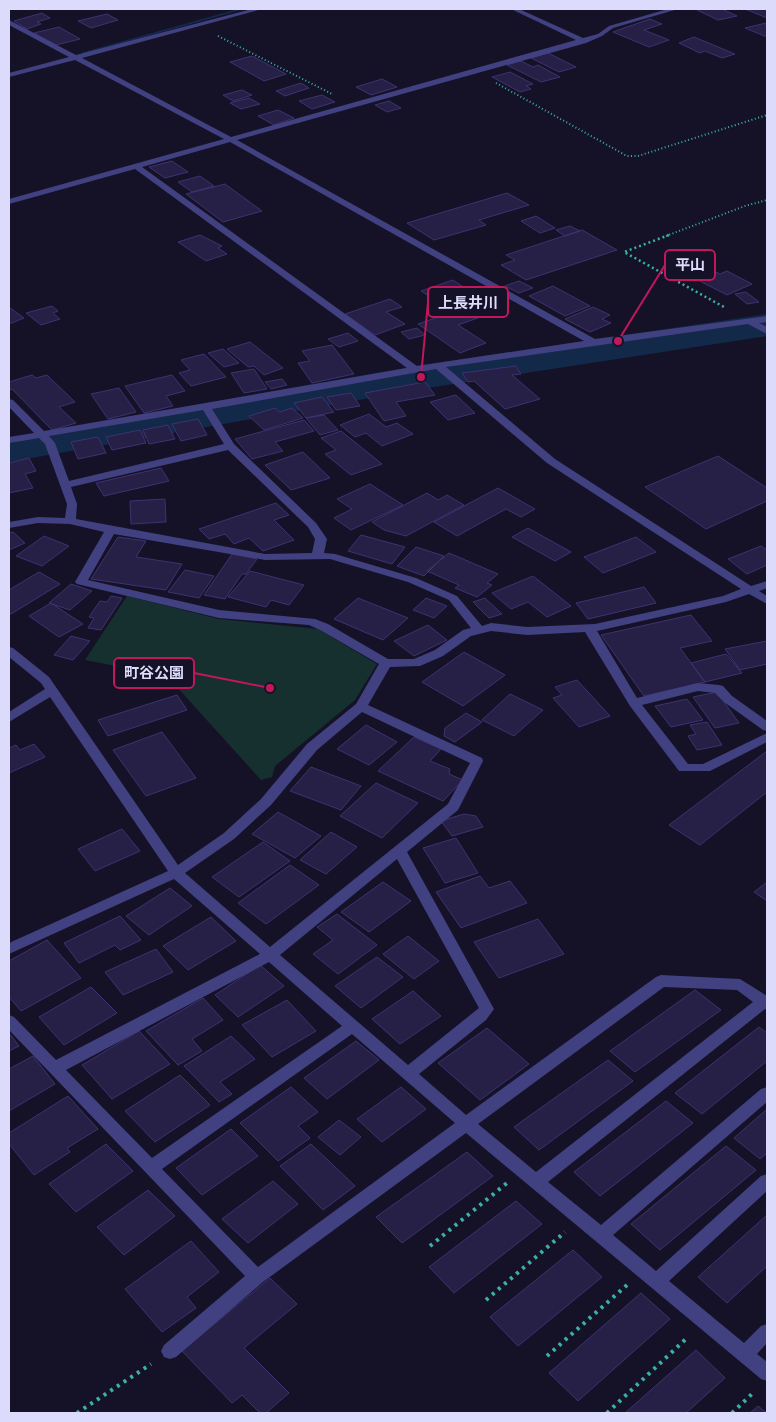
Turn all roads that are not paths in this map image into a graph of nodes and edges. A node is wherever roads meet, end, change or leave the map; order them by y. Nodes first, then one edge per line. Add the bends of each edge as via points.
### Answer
1 (259, 9) edge
2 (514, 9) edge
3 (675, 9) edge
4 (9, 22) edge
5 (583, 41) junction
6 (75, 57) junction
7 (9, 75) edge
8 (231, 140) junction
9 (137, 167) junction
10 (9, 202) edge
11 (767, 319) edge
12 (751, 322) junction
13 (767, 331) edge
14 (593, 342) junction
15 (439, 366) junction
16 (415, 369) junction
17 (9, 402) edge
18 (206, 408) junction
19 (43, 434) junction
20 (9, 440) edge
21 (230, 446) junction
22 (65, 485) junction
23 (70, 521) junction
24 (9, 525) edge
25 (111, 530) junction
26 (317, 557) junction
27 (767, 584) edge
28 (751, 590) junction
29 (767, 601) edge
30 (589, 628) junction
31 (479, 630) junction
32 (9, 652) edge
33 (386, 664) junction
34 (52, 690) junction
35 (634, 703) junction
36 (361, 707) junction
37 (9, 718) edge
38 (767, 727) edge
39 (767, 737) edge
40 (399, 850) junction
41 (176, 873) junction
42 (9, 949) edge
43 (271, 954) junction
44 (766, 1003) edge
45 (9, 1021) edge
46 (353, 1026) junction
47 (55, 1068) junction
48 (408, 1074) junction
49 (767, 1093) edge
50 (465, 1123) junction
51 (151, 1168) junction
52 (767, 1181) edge
53 (536, 1182) junction
54 (601, 1236) junction
55 (650, 1276) junction
56 (257, 1277) junction
57 (767, 1332) edge
58 (170, 1351) road end
59 (745, 1354) junction
60 (764, 1379) edge

1 - 6 street
2 - 5 street
3 - 5 street via 611,27
4 - 6 street
5 - 8 street
6 - 7 street
6 - 8 street
8 - 9 street
8 - 14 street
9 - 10 street
9 - 16 street
11 - 12 street
12 - 13 street
12 - 14 street
14 - 15 street
15 - 16 street
15 - 28 street via 551,461
16 - 18 street
17 - 19 street
18 - 19 street
18 - 21 street
19 - 20 street
19 - 22 street via 50,443
21 - 22 street
21 - 26 street via 312,525 321,539
22 - 23 street via 72,504
23 - 24 street via 38,520
23 - 25 street
25 - 26 street via 265,557
25 - 33 street via 81,582 219,614 311,622
26 - 31 street via 331,556 412,580 453,598
27 - 28 street
28 - 29 street
28 - 30 street via 726,599
30 - 31 street via 527,631 491,627
30 - 35 street
31 - 33 street via 467,633 439,653 416,663
32 - 34 street via 45,680
33 - 36 street
34 - 37 street
34 - 41 street
35 - 38 street via 698,687 719,689
35 - 39 street via 684,768 705,768
36 - 40 street via 477,761 453,807
36 - 41 street via 312,747 266,802 229,836
40 - 43 street
40 - 48 street via 487,1009
41 - 42 street
41 - 43 street
43 - 46 street
43 - 47 street
44 - 50 street via 740,985 661,981
44 - 53 street
45 - 47 street
46 - 48 street
46 - 51 street
47 - 51 street
48 - 50 street
49 - 54 street
50 - 53 street
50 - 56 street
51 - 56 street
52 - 55 street
53 - 54 street
54 - 55 street
55 - 59 street
56 - 58 street
57 - 59 street
59 - 60 street

